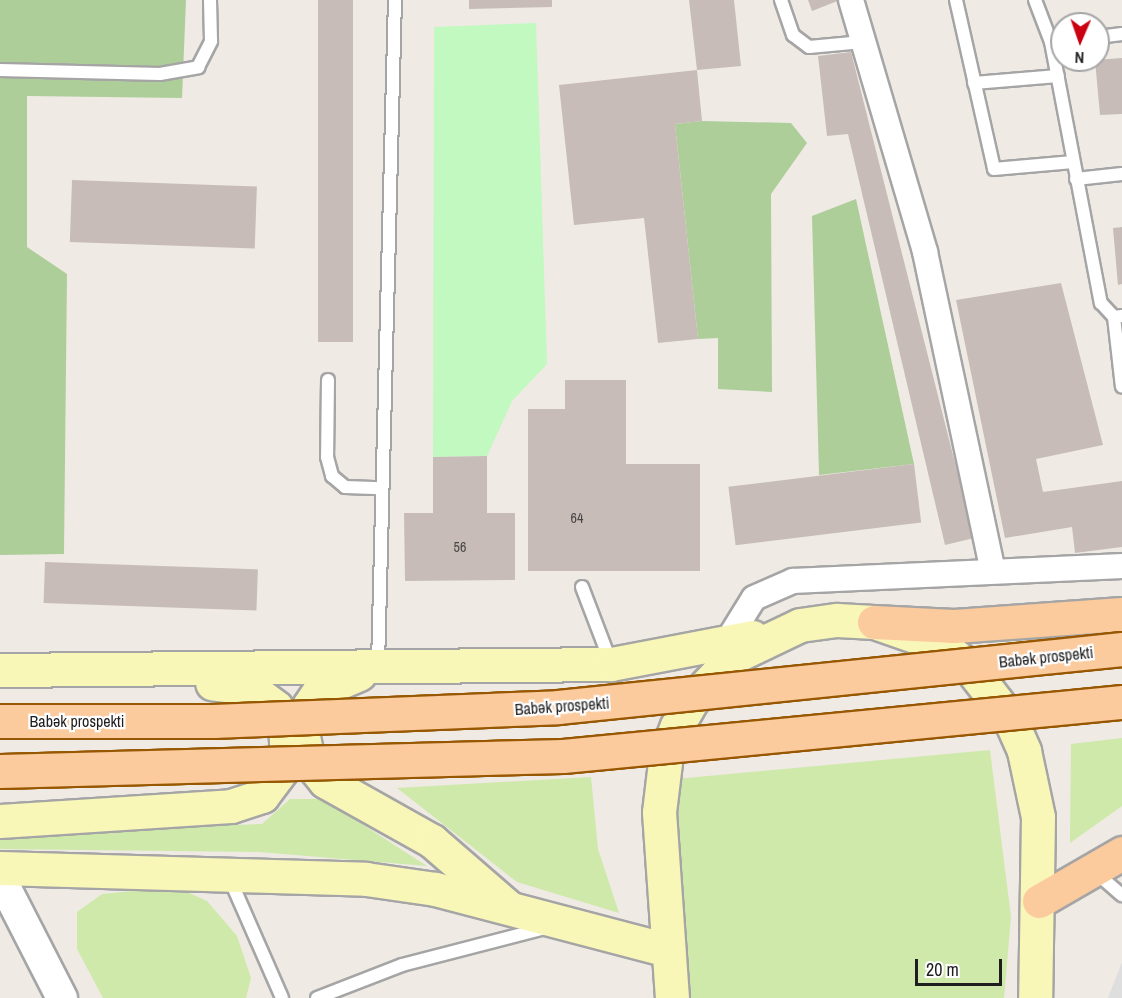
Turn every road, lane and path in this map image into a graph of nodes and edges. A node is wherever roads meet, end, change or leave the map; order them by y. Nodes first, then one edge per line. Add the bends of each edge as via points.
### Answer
1 (210, 0) edge
2 (395, 0) edge
3 (781, 0) edge
4 (851, 0) edge
5 (956, 0) edge
6 (1035, 0) edge
7 (1050, 28) edge
8 (863, 42) junction
9 (0, 70) edge
10 (1058, 72) edge
11 (1058, 76) junction
12 (974, 84) junction
13 (1073, 162) junction
14 (1122, 174) edge
15 (1076, 179) junction
16 (1118, 317) edge
17 (328, 380) dead end
18 (1122, 387) edge
19 (381, 488) junction
20 (1122, 566) edge
21 (993, 572) junction
22 (582, 587) dead end
23 (1122, 614) edge
24 (874, 622) junction
25 (800, 625) junction
26 (725, 644) junction
27 (1122, 649) edge
28 (611, 664) junction
29 (378, 668) junction
30 (0, 671) edge
31 (692, 700) junction
32 (1122, 702) edge
33 (0, 721) edge
34 (0, 771) edge
35 (0, 821) edge
36 (1122, 853) edge
37 (0, 868) edge
38 (226, 870) junction
39 (1094, 870) junction
40 (0, 877) edge
41 (1122, 895) edge
42 (1039, 901) junction
43 (508, 907) junction
44 (565, 923) junction
45 (668, 950) junction
46 (62, 998) edge
47 (282, 998) edge
48 (317, 998) edge
49 (672, 998) edge
50 (1035, 998) edge

1 - 9 lane via 211,41 198,67 160,74
2 - 19 lane
3 - 8 lane via 793,35 809,46
4 - 8 street
5 - 12 lane
6 - 7 lane
8 - 21 street via 925,252
10 - 11 lane
11 - 12 lane
11 - 13 lane
12 - 13 lane via 994,169
13 - 15 lane
14 - 15 lane
15 - 16 lane via 1101,303
16 - 18 lane
17 - 19 lane via 327,457 332,476 345,486
19 - 29 lane
20 - 21 street
21 - 26 street via 774,585 754,598
22 - 28 lane
23 - 24 main road via 954,626
24 - 25 main road
24 - 42 main road via 940,645 992,690 1010,719 1024,751 1038,817
25 - 26 main road
25 - 31 main road via 733,657
26 - 28 main road
26 - 31 street
27 - 33 main road, Babək prospekti, bridge via 558,707 213,721
28 - 29 main road
29 - 30 main road
29 - 43 main road via 319,691 303,720 308,760 326,781 432,841
30 - 35 main road via 250,688 276,707 289,744 278,781 247,803
31 - 45 main road via 670,745 660,783 659,850
32 - 34 main road, bridge via 563,756 216,769
36 - 39 main road
37 - 38 main road
38 - 43 main road via 366,879
38 - 47 lane
39 - 41 lane
39 - 42 main road
40 - 46 street
42 - 50 main road
43 - 44 main road
44 - 45 main road
44 - 48 lane via 402,965
45 - 49 main road

